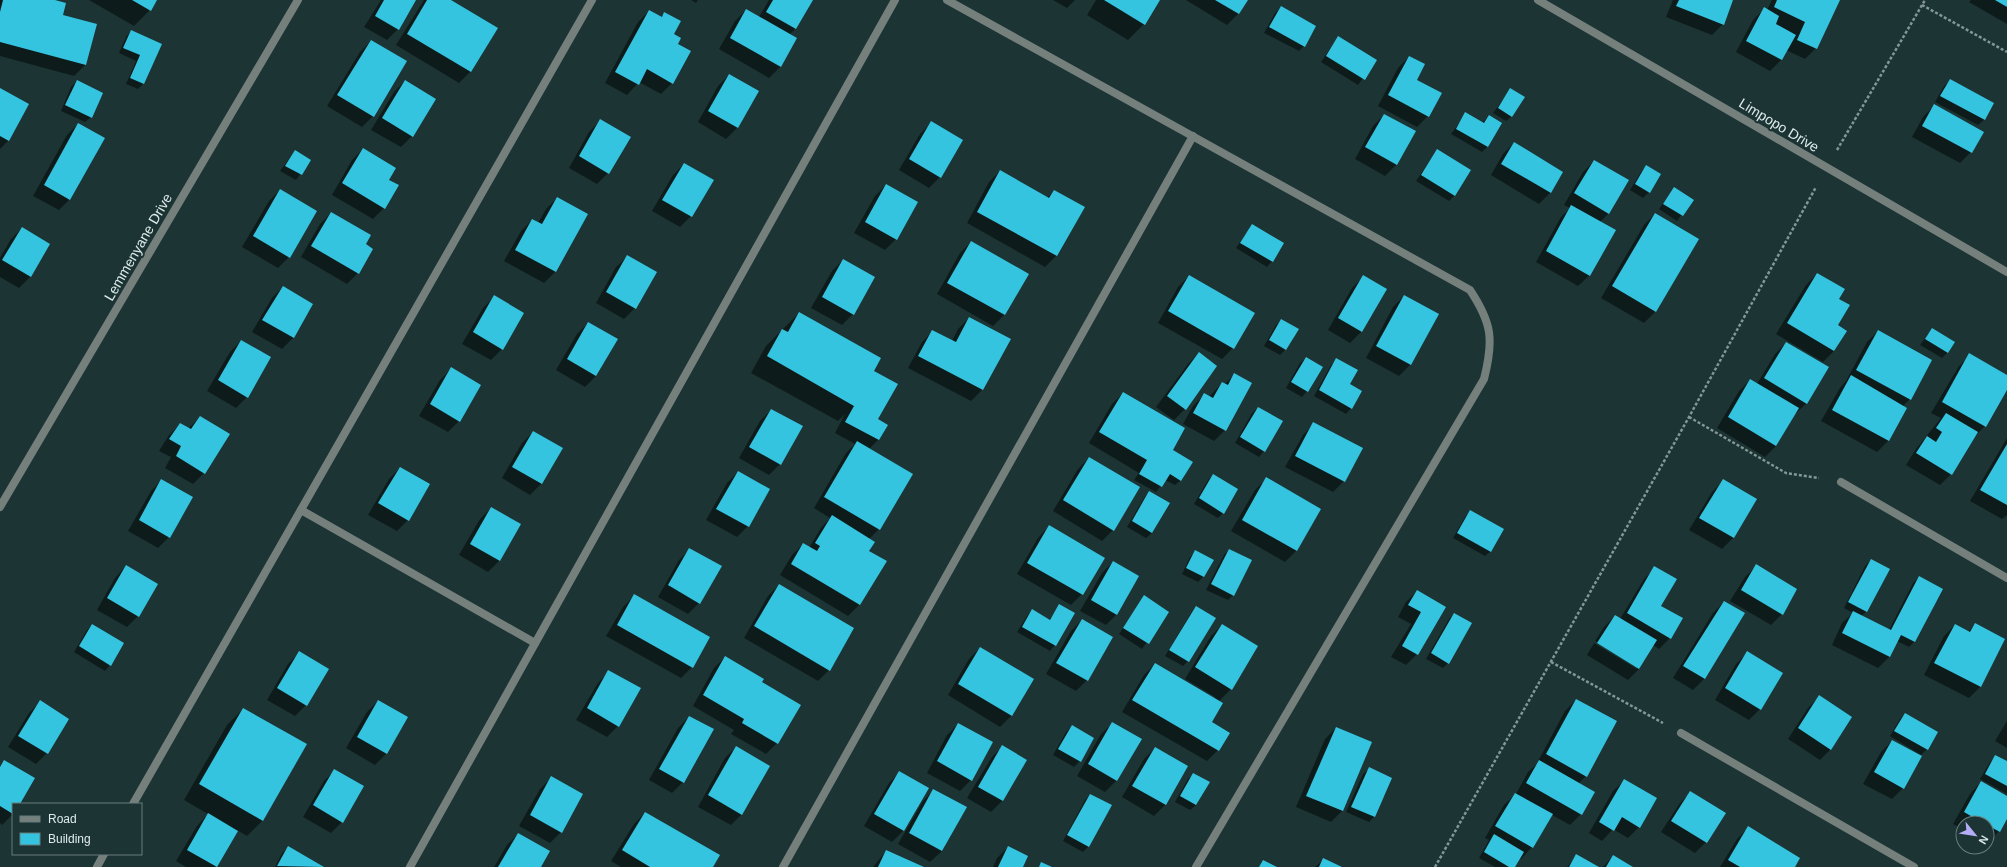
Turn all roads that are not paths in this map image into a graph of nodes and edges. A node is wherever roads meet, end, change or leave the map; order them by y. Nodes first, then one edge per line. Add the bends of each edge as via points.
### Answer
1 (298, 0) edge
2 (592, 0) edge
3 (895, 0) edge
4 (947, 0) edge
5 (1538, 0) edge
6 (1193, 136) junction
7 (2007, 272) edge
8 (1842, 482) road end
9 (0, 507) edge
10 (301, 510) junction
11 (2007, 578) edge
12 (535, 643) junction
13 (1681, 733) road end
14 (134, 803) edge
15 (103, 855) edge
16 (96, 867) edge
17 (410, 867) edge
18 (783, 867) edge
19 (1196, 867) edge
20 (1914, 867) edge

1 - 9 street, Lemmenyane Drive
2 - 10 street
3 - 12 street
4 - 6 street
5 - 7 street, Limpopo Drive
6 - 18 street
6 - 19 street via 1470,290 1483,310 1490,332 1490,350 1484,379
8 - 11 street
10 - 12 street
10 - 14 street
12 - 17 street
13 - 20 street
15 - 16 street

